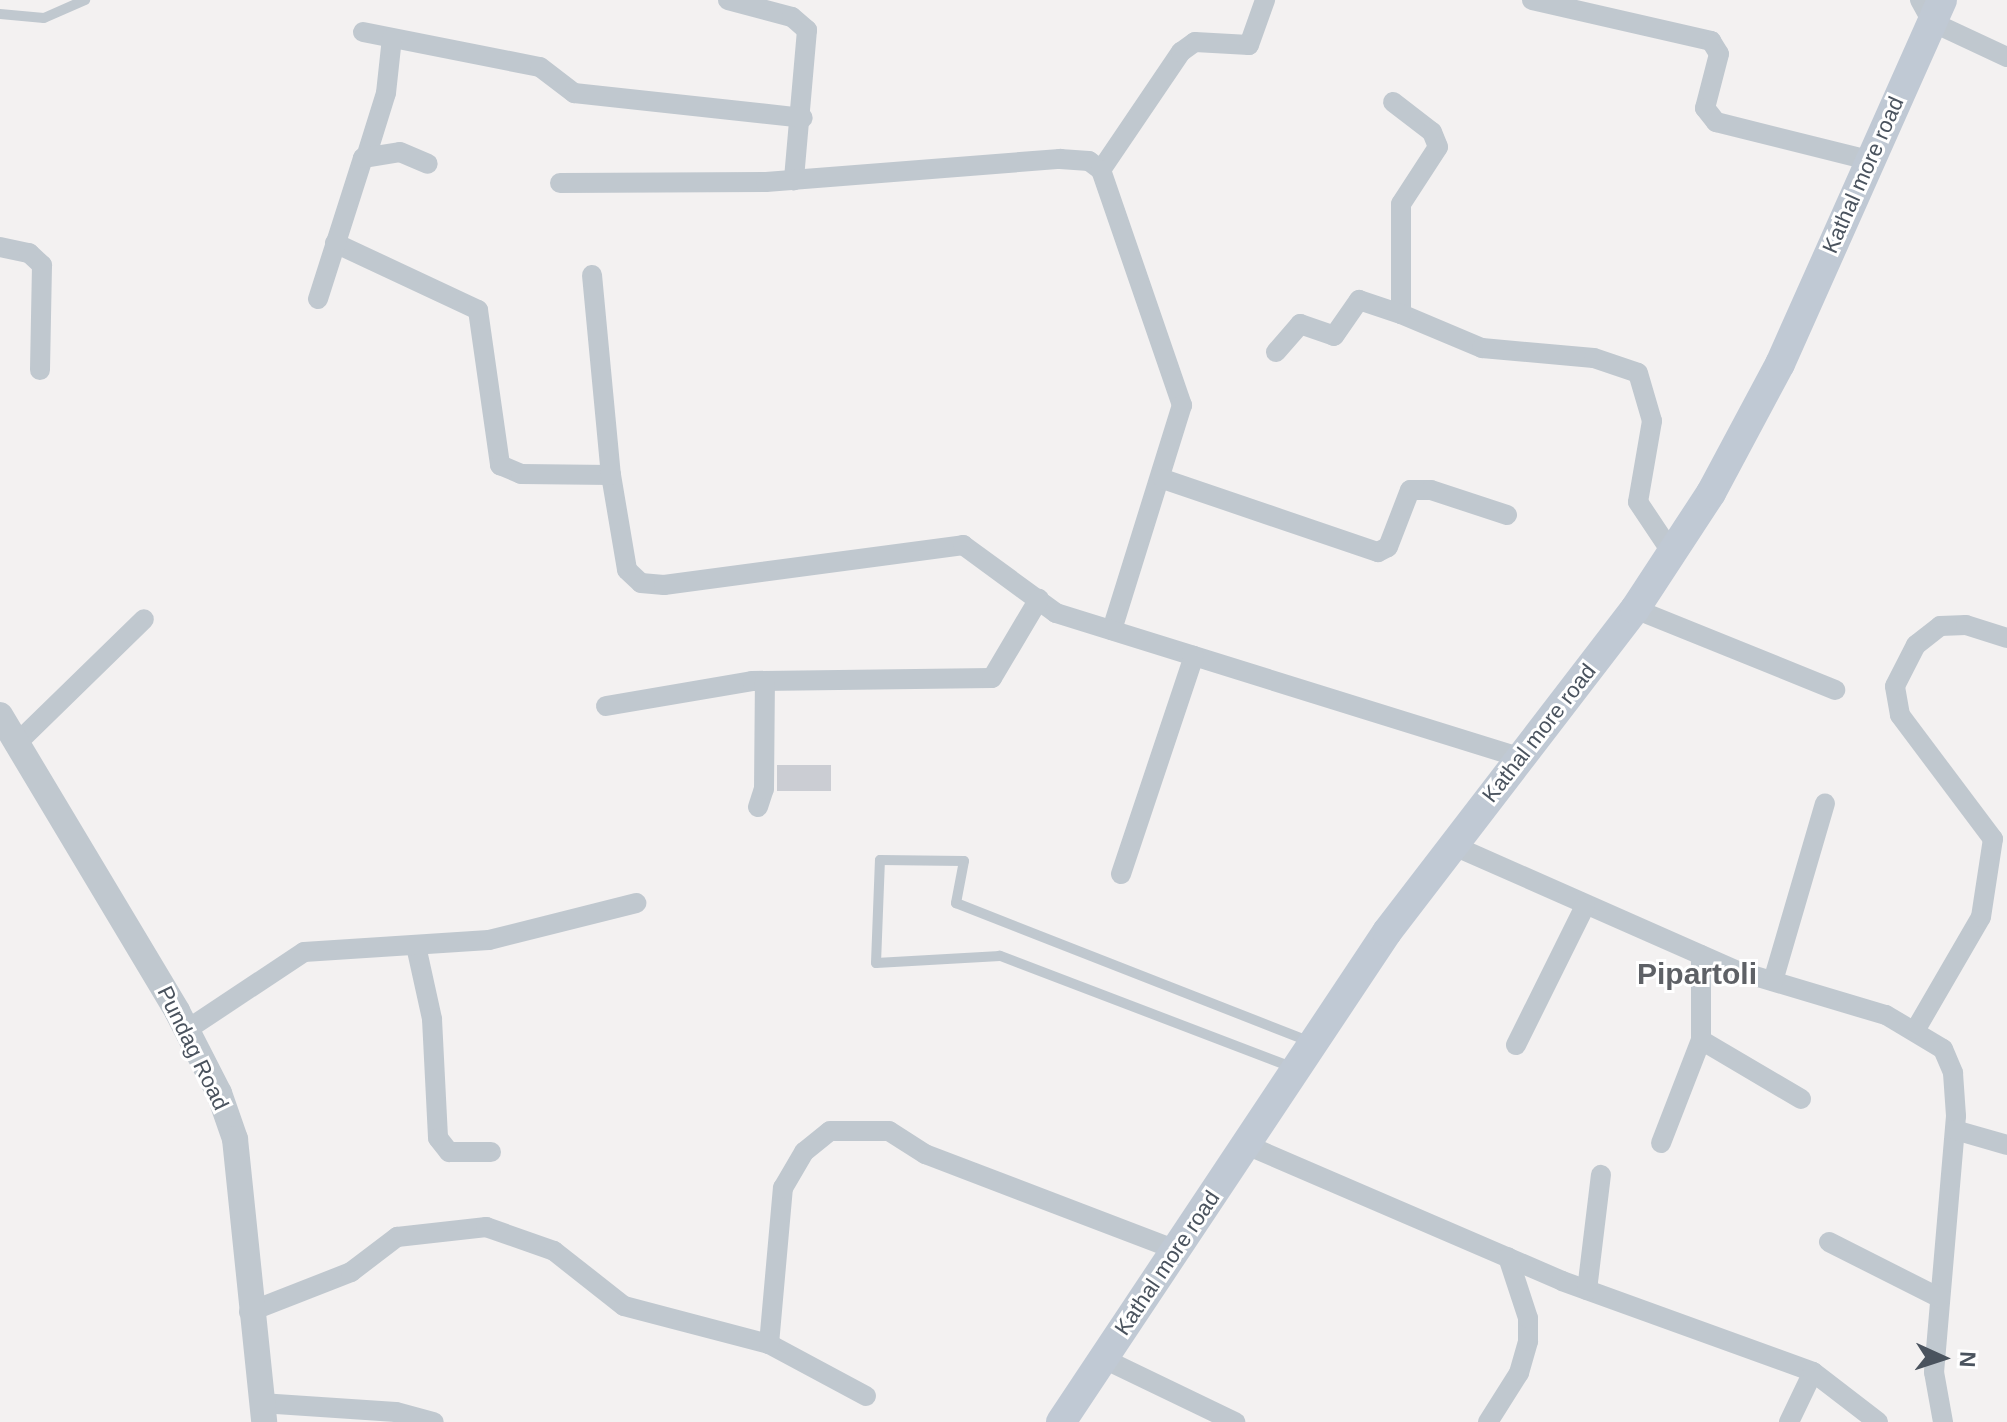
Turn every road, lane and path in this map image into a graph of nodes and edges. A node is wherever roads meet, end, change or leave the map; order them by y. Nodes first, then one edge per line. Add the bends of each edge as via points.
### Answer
1 (85, 0) edge
2 (728, 0) edge
3 (1265, 0) edge
4 (1532, 0) edge
5 (1931, 7) edge
6 (0, 14) edge
7 (363, 32) dead end
8 (392, 38) junction
9 (2007, 57) edge
10 (1393, 102) dead end
11 (803, 118) junction
12 (367, 154) junction
13 (1868, 160) junction
14 (428, 164) dead end
15 (1101, 170) junction
16 (794, 180) junction
17 (560, 183) dead end
18 (335, 243) junction
19 (0, 247) edge
20 (592, 275) dead end
21 (318, 299) dead end
22 (1401, 314) junction
23 (1276, 352) dead end
24 (40, 370) dead end
25 (611, 475) junction
26 (1163, 479) junction
27 (1507, 515) dead end
28 (1672, 553) junction
29 (1039, 599) junction
30 (1635, 609) junction
31 (144, 619) dead end
32 (1112, 630) junction
33 (2007, 638) edge
34 (1194, 656) junction
35 (765, 681) junction
36 (1835, 690) dead end
37 (606, 706) dead end
38 (0, 715) edge
39 (15, 745) junction
40 (1522, 758) junction
41 (1825, 803) dead end
42 (758, 807) dead end
43 (1452, 845) junction
44 (1121, 874) dead end
45 (636, 903) dead end
46 (1585, 906) junction
47 (416, 946) junction
48 (1701, 955) junction
49 (1773, 981) junction
50 (188, 1029) junction
51 (1916, 1029) junction
52 (1701, 1040) junction
53 (1316, 1044) junction
54 (1516, 1045) dead end
55 (1299, 1070) junction
56 (1801, 1099) dead end
57 (1955, 1130) junction
58 (1661, 1143) dead end
59 (2007, 1145) edge
60 (1249, 1146) junction
61 (491, 1152) dead end
62 (1601, 1175) dead end
63 (1829, 1242) dead end
64 (1174, 1249) junction
65 (1508, 1257) junction
66 (1587, 1290) junction
67 (1940, 1298) junction
68 (249, 1312) junction
69 (769, 1344) junction
70 (1102, 1358) junction
71 (1813, 1372) junction
72 (866, 1396) dead end
73 (262, 1413) edge
74 (434, 1422) edge
75 (1061, 1422) edge
76 (1235, 1422) edge
77 (1488, 1422) edge
78 (1789, 1422) edge
79 (1878, 1422) edge
80 (1943, 1422) edge

1 - 6 lane via 44,18
2 - 11 street via 792,17 807,30
3 - 15 street via 1249,45 1195,42 1181,52
4 - 13 street via 1711,41 1719,54 1705,108 1716,122
5 - 9 street
5 - 13 main road, Kathal more road
7 - 8 street
8 - 11 street via 540,67 574,93
8 - 12 street via 386,93
10 - 22 street via 1432,132 1438,147 1401,204
11 - 16 street
12 - 14 street via 400,152
12 - 18 street
13 - 28 main road, Kathal more road via 1780,364
15 - 16 street via 1089,161 1060,159
15 - 26 street via 1182,405
16 - 17 street
18 - 21 street
18 - 25 street via 478,310 496,456 504,468 521,474
19 - 24 street via 29,253 42,265
20 - 25 street
22 - 23 street via 1359,300 1334,336 1300,324
22 - 28 street via 1482,348 1594,358 1638,373 1652,421 1638,502
25 - 29 street via 627,570 641,583 664,585 963,545
26 - 27 street via 1378,552 1388,547 1410,490 1431,490
26 - 32 street
28 - 30 main road, Kathal more road
29 - 32 street via 1056,613
29 - 35 street via 992,678
30 - 36 street
30 - 40 main road, Kathal more road
31 - 39 street
32 - 34 street
33 - 51 street via 1966,625 1940,626 1916,645 1895,686 1900,715 1993,839 1981,917
34 - 40 street
34 - 44 street
35 - 37 street
35 - 42 street via 764,789
38 - 39 street, Pundag Road
39 - 50 street, Pundag Road
40 - 43 main road, Kathal more road
41 - 49 street
43 - 46 street
43 - 53 main road, Kathal more road
45 - 47 street via 489,940
46 - 48 street
46 - 54 street
47 - 50 street via 304,952
47 - 61 street via 432,1019 438,1138 449,1152
48 - 49 street
48 - 52 street
49 - 51 street
50 - 68 street, Pundag Road via 235,1139
51 - 57 street via 1943,1049 1953,1073
52 - 56 street
52 - 58 street
53 - 55 main road, Kathal more road
53 - 55 lane via 956,903 964,861 880,860 876,963 1000,956
55 - 60 main road, Kathal more road
57 - 59 street
57 - 67 street
60 - 64 main road, Kathal more road
60 - 65 street
62 - 66 street
63 - 67 street
64 - 69 street via 925,1154 889,1131 830,1131 804,1152 783,1188
64 - 70 main road, Kathal more road
65 - 66 street
65 - 77 street via 1525,1309 1528,1341 1519,1373
66 - 71 street
67 - 80 street via 1934,1372
68 - 69 street via 351,1272 397,1237 486,1227 554,1251 596,1290 633,1309
68 - 73 street, Pundag Road
69 - 72 street
70 - 75 main road, Kathal more road
70 - 76 street
71 - 78 street
71 - 79 street
73 - 74 street via 396,1412

